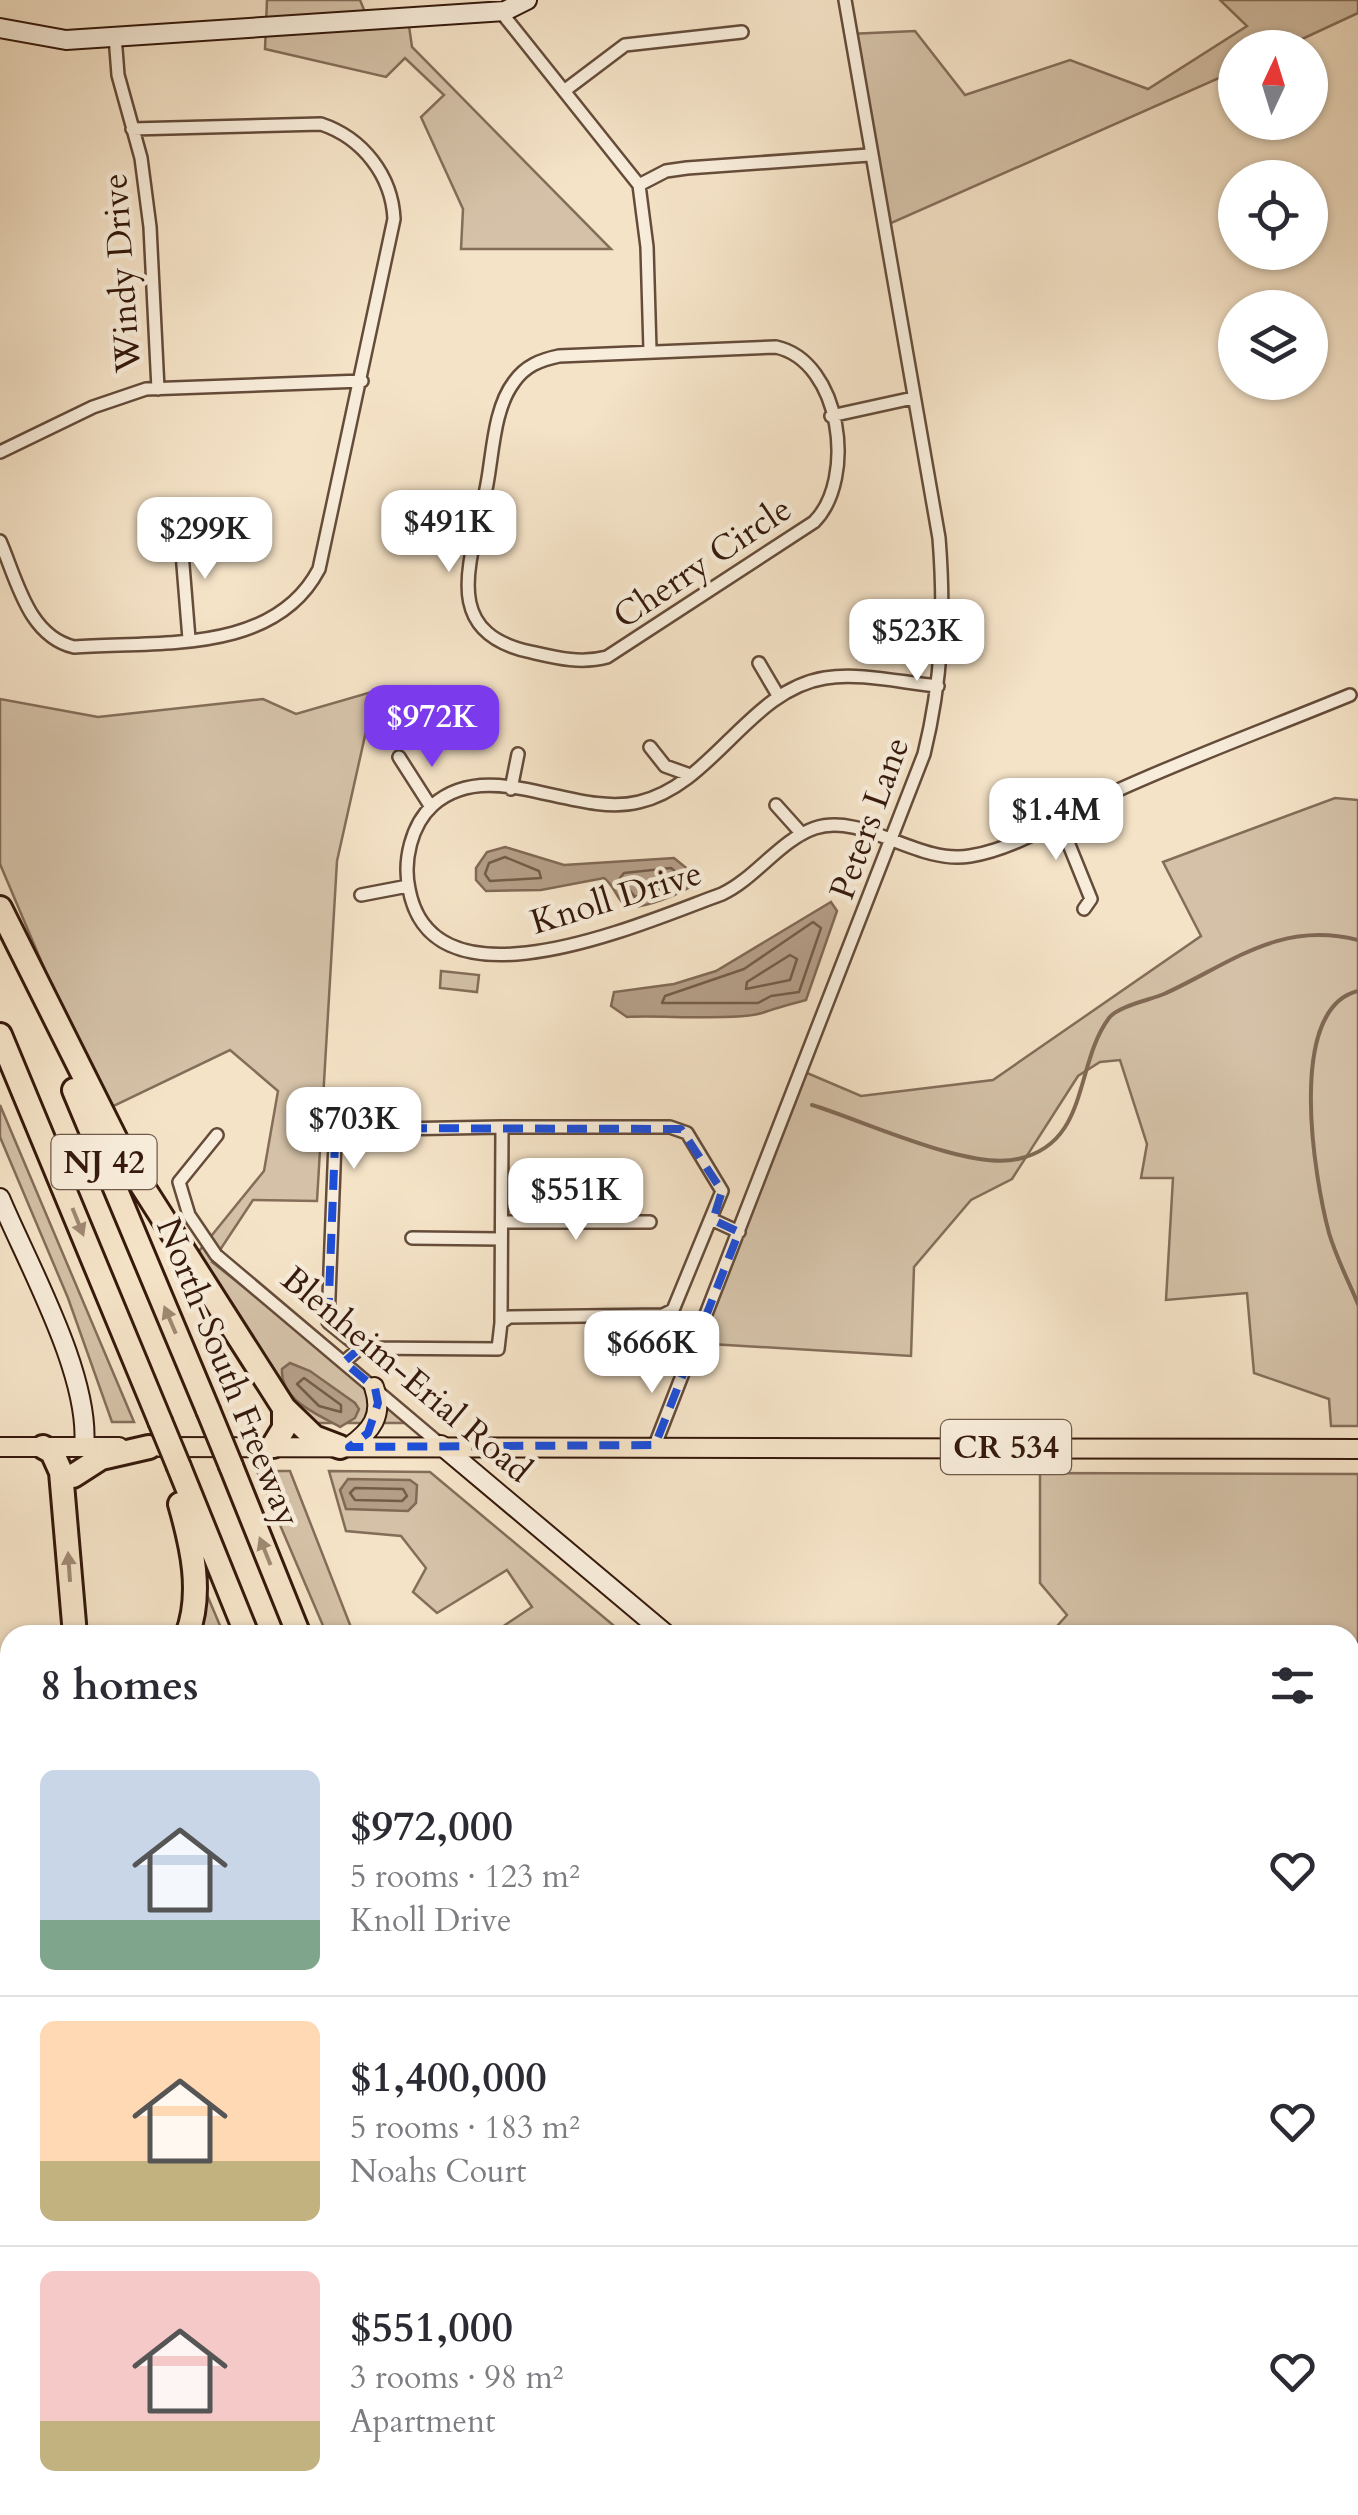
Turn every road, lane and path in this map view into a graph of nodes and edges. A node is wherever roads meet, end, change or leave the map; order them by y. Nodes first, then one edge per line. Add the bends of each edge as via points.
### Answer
1 (528, 0) edge
2 (845, 0) edge
3 (501, 12) junction
4 (0, 28) edge
5 (742, 32) dead end
6 (115, 36) junction
7 (564, 92) junction
8 (132, 129) junction
9 (869, 155) junction
10 (639, 184) junction
11 (650, 350) junction
12 (362, 381) junction
13 (158, 388) junction
14 (913, 398) junction
15 (831, 416) junction
16 (0, 452) edge
17 (180, 528) dead end
18 (0, 540) edge
19 (188, 639) junction
20 (759, 663) dead end
21 (938, 686) junction
22 (1350, 696) dead end
23 (779, 698) junction
24 (650, 747) dead end
25 (518, 754) dead end
26 (399, 757) dead end
27 (690, 775) junction
28 (511, 789) junction
29 (776, 805) dead end
30 (431, 806) junction
31 (1059, 820) junction
32 (802, 834) junction
33 (891, 844) junction
34 (408, 886) junction
35 (362, 895) dead end
36 (1084, 909) dead end
37 (0, 911) edge
38 (0, 1035) edge
39 (502, 1127) junction
40 (216, 1134) dead end
41 (0, 1198) edge
42 (713, 1220) junction
43 (502, 1222) junction
44 (650, 1222) dead end
45 (739, 1232) junction
46 (412, 1238) dead end
47 (501, 1239) junction
48 (328, 1322) junction
49 (501, 1323) junction
50 (314, 1338) junction
51 (360, 1348) junction
52 (344, 1362) junction
53 (374, 1387) junction
54 (284, 1408) junction
55 (153, 1431) junction
56 (441, 1445) junction
57 (655, 1445) junction
58 (273, 1446) junction
59 (0, 1447) edge
60 (42, 1447) junction
61 (84, 1447) junction
62 (344, 1447) junction
63 (1358, 1448) edge
64 (174, 1467) junction
65 (73, 1476) junction
66 (65, 1500) junction
67 (74, 1625) edge
68 (190, 1625) edge
69 (244, 1625) edge
70 (295, 1625) edge
71 (655, 1625) edge

1 - 3 main road
2 - 9 street, Peters Lane
3 - 6 main road
3 - 7 street
4 - 6 main road via 66,40
5 - 7 street via 625,45
6 - 8 street, Windy Drive
7 - 10 street
8 - 12 street via 322,124 363,150 393,195 394,219
8 - 13 street, Windy Drive via 150,227
9 - 10 street via 687,168
9 - 14 street, Peters Lane
10 - 11 street
11 - 15 street, Cherry Circle via 793,351 819,378
11 - 15 street, Cherry Circle via 542,359 526,368 504,398 468,594 472,616 488,636 564,659 590,661 622,650 828,507 838,462
12 - 13 street
12 - 19 street via 323,555 308,592 264,625
13 - 16 street via 93,406
14 - 15 street
14 - 21 street, Peters Lane via 943,588
17 - 19 street
18 - 19 street via 38,628 58,643
20 - 23 street
21 - 23 street via 827,677
21 - 33 street, Peters Lane via 924,754
22 - 31 street
23 - 27 street
24 - 27 street via 665,766
25 - 28 street
26 - 30 street
27 - 28 street via 642,802 624,804
28 - 30 street via 469,787
29 - 32 street
30 - 34 street via 412,841
31 - 33 street via 971,856
31 - 36 street via 1088,883 1091,899
32 - 33 street via 850,826
32 - 34 street, Knoll Drive via 722,894 548,952 502,956 448,944 425,928
33 - 45 street, Peters Lane
34 - 35 street
37 - 54 highway via 128,1162
70 -> 37 highway, North-South Freeway / NJ 42, bridge
38 -> 55 highway, NJ 42 via 150,1396
39 - 42 street via 682,1129 722,1190
39 - 43 street
39 - 48 street via 340,1130
40 - 50 street, Blenheim-Erial Road via 181,1176 189,1215 216,1255
41 - 61 main road via 77,1381
42 - 45 street
42 - 49 street via 682,1297 663,1315 509,1317
43 - 44 street
43 - 47 street
45 - 57 street, Peters Lane
46 - 47 street
47 - 49 street
48 - 50 street
48 - 51 street
49 - 51 street via 498,1349
50 - 52 street, Blenheim-Erial Road
51 - 52 street
52 - 53 street, Blenheim-Erial Road
53 - 56 street, Blenheim-Erial Road
53 - 62 main road via 376,1421
54 - 58 highway via 284,1428
54 - 62 highway via 314,1436
55 - 58 main road, CR 534 via 199,1446
55 - 61 main road, CR 534
55 - 64 highway, NJ 42, bridge
55 - 65 highway
56 - 57 main road, CR 534
56 - 62 main road, CR 534
56 - 71 main road, Blenheim-Erial Road
57 - 63 main road, CR 534
58 - 62 main road, CR 534
59 - 60 main road, CR 534
60 - 61 main road, CR 534
60 - 66 highway via 59,1462
61 - 65 highway
64 - 68 highway via 194,1572
64 - 69 highway, NJ 42
65 - 66 highway
67 -> 66 highway

